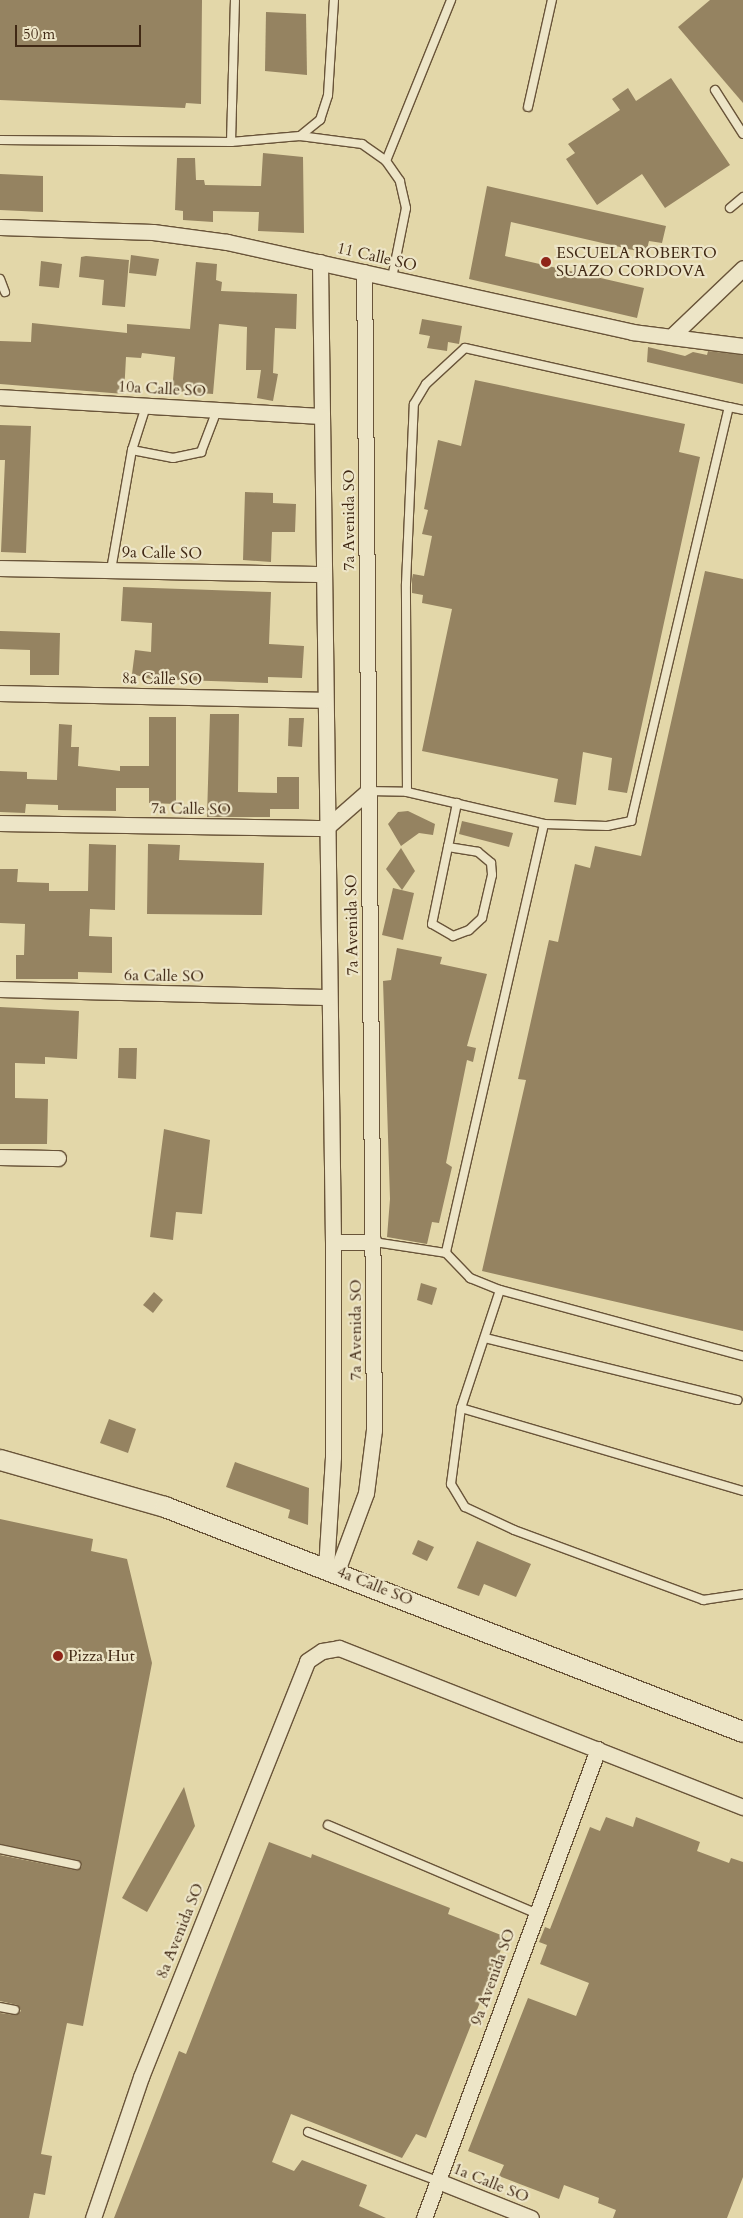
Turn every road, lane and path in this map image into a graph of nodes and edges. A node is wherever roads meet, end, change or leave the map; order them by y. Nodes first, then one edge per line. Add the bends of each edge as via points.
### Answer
1 (235, 0) edge
2 (334, 0) edge
3 (451, 0) edge
4 (552, 0) edge
5 (715, 90) dead end
6 (528, 107) dead end
7 (743, 134) edge
8 (300, 136) junction
9 (0, 140) edge
10 (231, 142) junction
11 (386, 161) junction
12 (743, 197) edge
13 (730, 208) dead end
14 (0, 227) edge
15 (320, 262) junction
16 (743, 268) edge
17 (364, 272) junction
18 (392, 278) junction
19 (0, 279) edge
20 (5, 292) dead end
21 (674, 334) junction
22 (743, 346) edge
23 (0, 397) edge
24 (146, 406) junction
25 (729, 407) junction
26 (217, 410) junction
27 (743, 410) edge
28 (321, 416) junction
29 (132, 450) junction
30 (0, 568) edge
31 (111, 570) junction
32 (323, 574) junction
33 (0, 693) edge
34 (324, 700) junction
35 (368, 791) junction
36 (407, 792) junction
37 (456, 804) junction
38 (0, 823) edge
39 (544, 824) junction
40 (326, 828) junction
41 (448, 847) junction
42 (0, 990) edge
43 (328, 997) junction
44 (0, 1157) edge
45 (58, 1158) dead end
46 (333, 1242) junction
47 (374, 1242) junction
48 (446, 1253) junction
49 (500, 1290) junction
50 (485, 1338) junction
51 (743, 1356) edge
52 (738, 1400) dead end
53 (461, 1408) junction
54 (0, 1460) edge
55 (743, 1491) edge
56 (331, 1569) junction
57 (743, 1594) edge
58 (743, 1732) edge
59 (598, 1749) junction
60 (743, 1808) edge
61 (328, 1825) dead end
62 (0, 1850) edge
63 (76, 1865) dead end
64 (535, 1913) junction
65 (0, 2007) edge
66 (15, 2010) dead end
67 (308, 2132) dead end
68 (438, 2181) junction
69 (93, 2218) edge
70 (424, 2218) edge
71 (531, 2218) edge

1 - 10 lane
2 - 8 lane via 328,95 320,120
3 - 11 lane
4 - 6 lane
5 - 7 lane
8 - 10 lane
8 - 11 lane via 362,144
9 - 10 lane
11 - 18 lane via 400,182 406,208
12 - 13 lane
14 - 15 street, 11 Calle SO via 153,232 227,242
15 - 17 street, 11 Calle SO
15 - 28 street, 7a Avenida SO
16 - 21 street
17 - 18 street, 11 Calle SO
17 - 35 street, 7a Avenida SO
18 - 21 street, 11 Calle SO via 632,332
19 - 20 lane
21 - 22 street, 11 Calle SO
23 - 24 street, 10a Calle SO
24 - 26 street, 10a Calle SO
24 - 29 lane
25 - 27 lane
25 - 36 lane via 465,348 426,384 414,404 406,584
25 - 39 lane via 631,821 619,826
26 - 28 street, 10a Calle SO
26 - 29 lane via 201,452 173,458
28 - 32 street, 7a Avenida SO
29 - 31 lane
30 - 31 street, 9a Calle SO
31 - 32 street, 9a Calle SO
32 - 34 street, 7a Avenida SO
33 - 34 street, 8a Calle SO
34 - 40 street, 7a Avenida SO
35 - 36 lane
35 - 40 street
35 - 47 street, 7a Avenida SO
36 - 37 lane
37 - 39 lane
37 - 41 lane
38 - 40 street, 7a Calle SO
39 - 48 lane
40 - 43 street, 7a Avenida SO
41 - 41 lane via 432,924 453,936 469,930 482,918 492,875 491,863 478,852
42 - 43 street, 6a Calle SO
43 - 46 street, 7a Avenida SO
44 - 45 street
46 - 47 street
46 - 56 street, 7a Avenida SO
47 - 48 lane
47 - 56 street, 7a Avenida SO via 373,1464
48 - 49 lane via 470,1278
49 - 50 lane
49 - 51 lane
50 - 52 lane
50 - 53 lane
53 - 55 lane
53 - 57 lane via 451,1484 465,1507 514,1530 703,1600
54 - 56 street, 4a Calle SO via 166,1507
56 - 58 street, 4a Calle SO
59 - 60 street
59 - 64 street, 9a Avenida SO
59 - 69 street, 8a Avenida SO via 340,1648 307,1661 141,2077
61 - 64 lane
62 - 63 lane
64 - 68 street, 9a Avenida SO
65 - 66 lane
67 - 68 lane
68 - 70 street, 9a Avenida SO
68 - 71 street, 1a Calle SO

